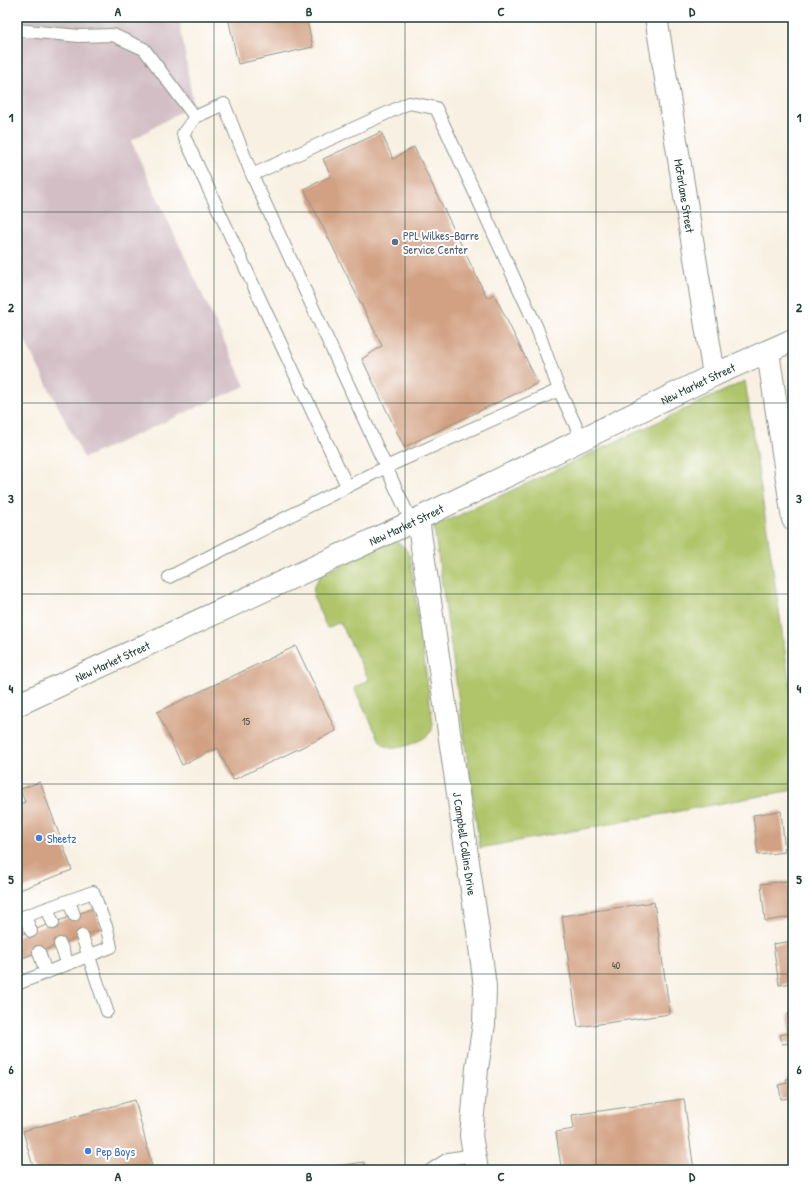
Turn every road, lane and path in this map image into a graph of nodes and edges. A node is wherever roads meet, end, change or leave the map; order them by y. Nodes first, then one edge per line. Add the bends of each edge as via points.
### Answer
1 (656, 17) edge
2 (17, 30) edge
3 (195, 117) junction
4 (252, 175) junction
5 (793, 340) edge
6 (768, 352) junction
7 (714, 375) junction
8 (559, 390) junction
9 (582, 439) junction
10 (386, 466) junction
11 (347, 486) junction
12 (793, 519) edge
13 (415, 520) junction
14 (169, 576) dead end
15 (17, 705) edge
16 (69, 901) junction
17 (47, 908) junction
18 (74, 915) dead end
19 (21, 918) edge
20 (53, 923) dead end
21 (31, 931) dead end
22 (82, 936) dead end
23 (60, 944) dead end
24 (39, 952) dead end
25 (89, 955) junction
26 (68, 964) junction
27 (46, 973) junction
28 (17, 984) edge
29 (107, 1011) dead end
30 (475, 1162) edge
31 (431, 1170) edge

1 - 7 street, McFarlane Street
2 - 3 lane via 79,36 113,35 144,49
3 - 4 lane via 224,104
3 - 11 lane via 183,134
4 - 8 lane via 409,103 436,108 537,328
4 - 10 lane
5 - 6 street, New Market Street
6 - 7 street, New Market Street
6 - 12 street
7 - 9 street, New Market Street
8 - 9 lane
8 - 10 lane
9 - 13 street, New Market Street
10 - 11 lane
10 - 13 lane
11 - 14 lane
13 - 15 street, New Market Street
13 - 30 street, J Campbell Collins Drive via 485,987 484,1024 472,1136
16 - 17 lane
16 - 18 lane
16 - 25 lane via 93,892 107,929 111,947
17 - 19 lane
17 - 20 lane
19 - 21 lane
22 - 25 lane
23 - 26 lane
24 - 27 lane
25 - 26 lane
25 - 29 lane
26 - 27 lane
27 - 28 lane
30 - 31 lane via 448,1159

